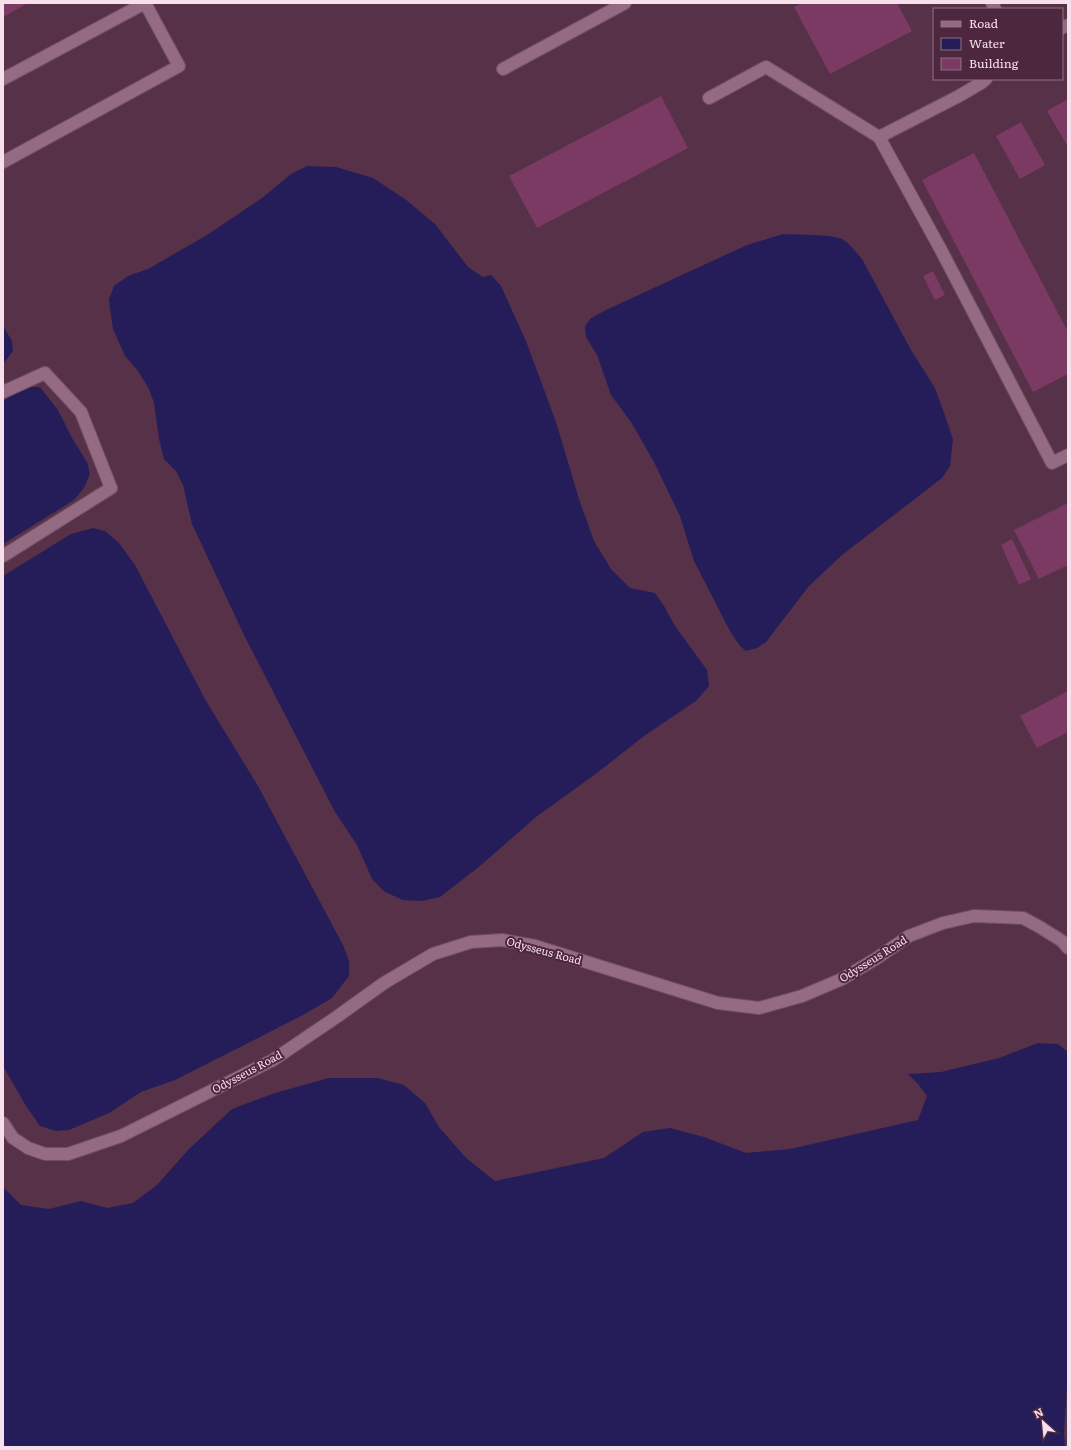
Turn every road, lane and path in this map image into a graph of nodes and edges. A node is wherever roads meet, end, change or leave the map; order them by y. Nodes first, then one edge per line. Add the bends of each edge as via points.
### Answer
1 (145, 3) edge
2 (625, 3) edge
3 (503, 69) dead end
4 (3, 79) edge
5 (983, 81) edge
6 (709, 98) dead end
7 (879, 137) junction
8 (3, 162) edge
9 (3, 392) edge
10 (1068, 455) edge
11 (3, 556) edge
12 (1068, 948) edge
13 (3, 1123) edge

1 - 4 street
1 - 8 street via 179,66
2 - 3 street
5 - 7 street
6 - 7 street via 766,67
7 - 10 street via 1052,463
9 - 11 street via 45,373 81,412 111,488
12 - 13 street, Odysseus Road via 1062,941 1023,918 974,916 943,923 909,936 842,979 802,996 758,1008 718,1003 535,946 502,940 470,942 433,954 384,983 273,1060 121,1136 68,1154 45,1154 28,1148 13,1138

